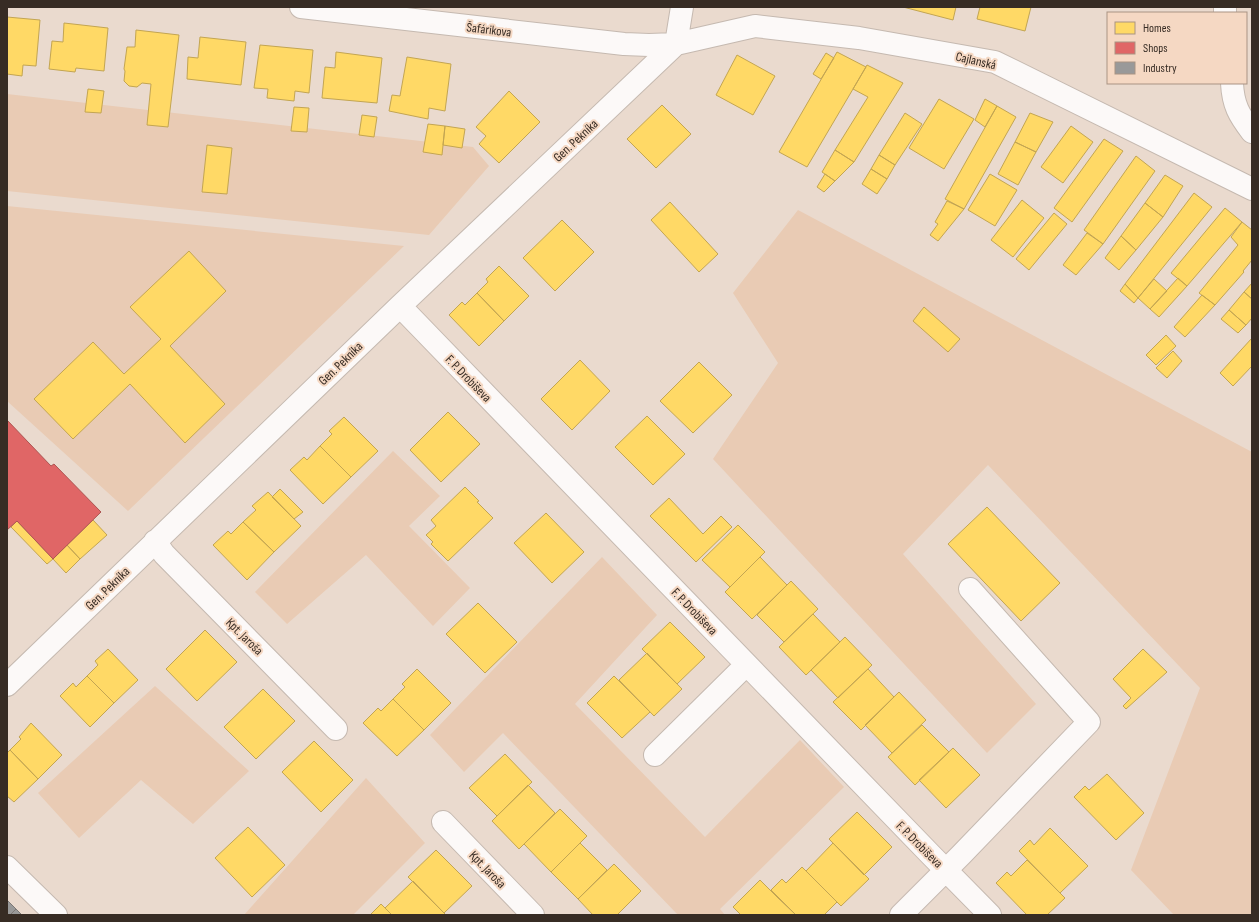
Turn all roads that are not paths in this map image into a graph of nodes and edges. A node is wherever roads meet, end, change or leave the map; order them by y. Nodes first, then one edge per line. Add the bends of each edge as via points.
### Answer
1 (301, 7) edge
2 (682, 7) edge
3 (676, 44) junction
4 (1232, 84) edge
5 (1252, 132) edge
6 (1252, 189) edge
7 (400, 306) junction
8 (155, 541) junction
9 (970, 589) dead end
10 (746, 665) junction
11 (7, 685) edge
12 (336, 729) dead end
13 (655, 755) dead end
14 (443, 822) dead end
15 (7, 867) edge
16 (945, 869) junction
17 (525, 912) edge
18 (56, 915) edge
19 (901, 915) edge
20 (990, 915) edge

1 - 3 street, Šafárikova via 624,44
2 - 3 street
3 - 6 street, Cajlanská via 755,26 859,38 995,62
3 - 7 street, Gen. Pekníka
4 - 5 street via 1240,116
7 - 8 street, Gen. Pekníka
7 - 10 street, F. P. Drobiševa
8 - 11 street, Gen. Pekníka
8 - 12 street, Kpt. Jaroša via 164,554
9 - 16 street via 1089,722
10 - 13 street
10 - 16 street, F. P. Drobiševa
14 - 17 street, Kpt. Jaroša
15 - 18 street
16 - 19 street
16 - 20 street, F. P. Drobiševa

